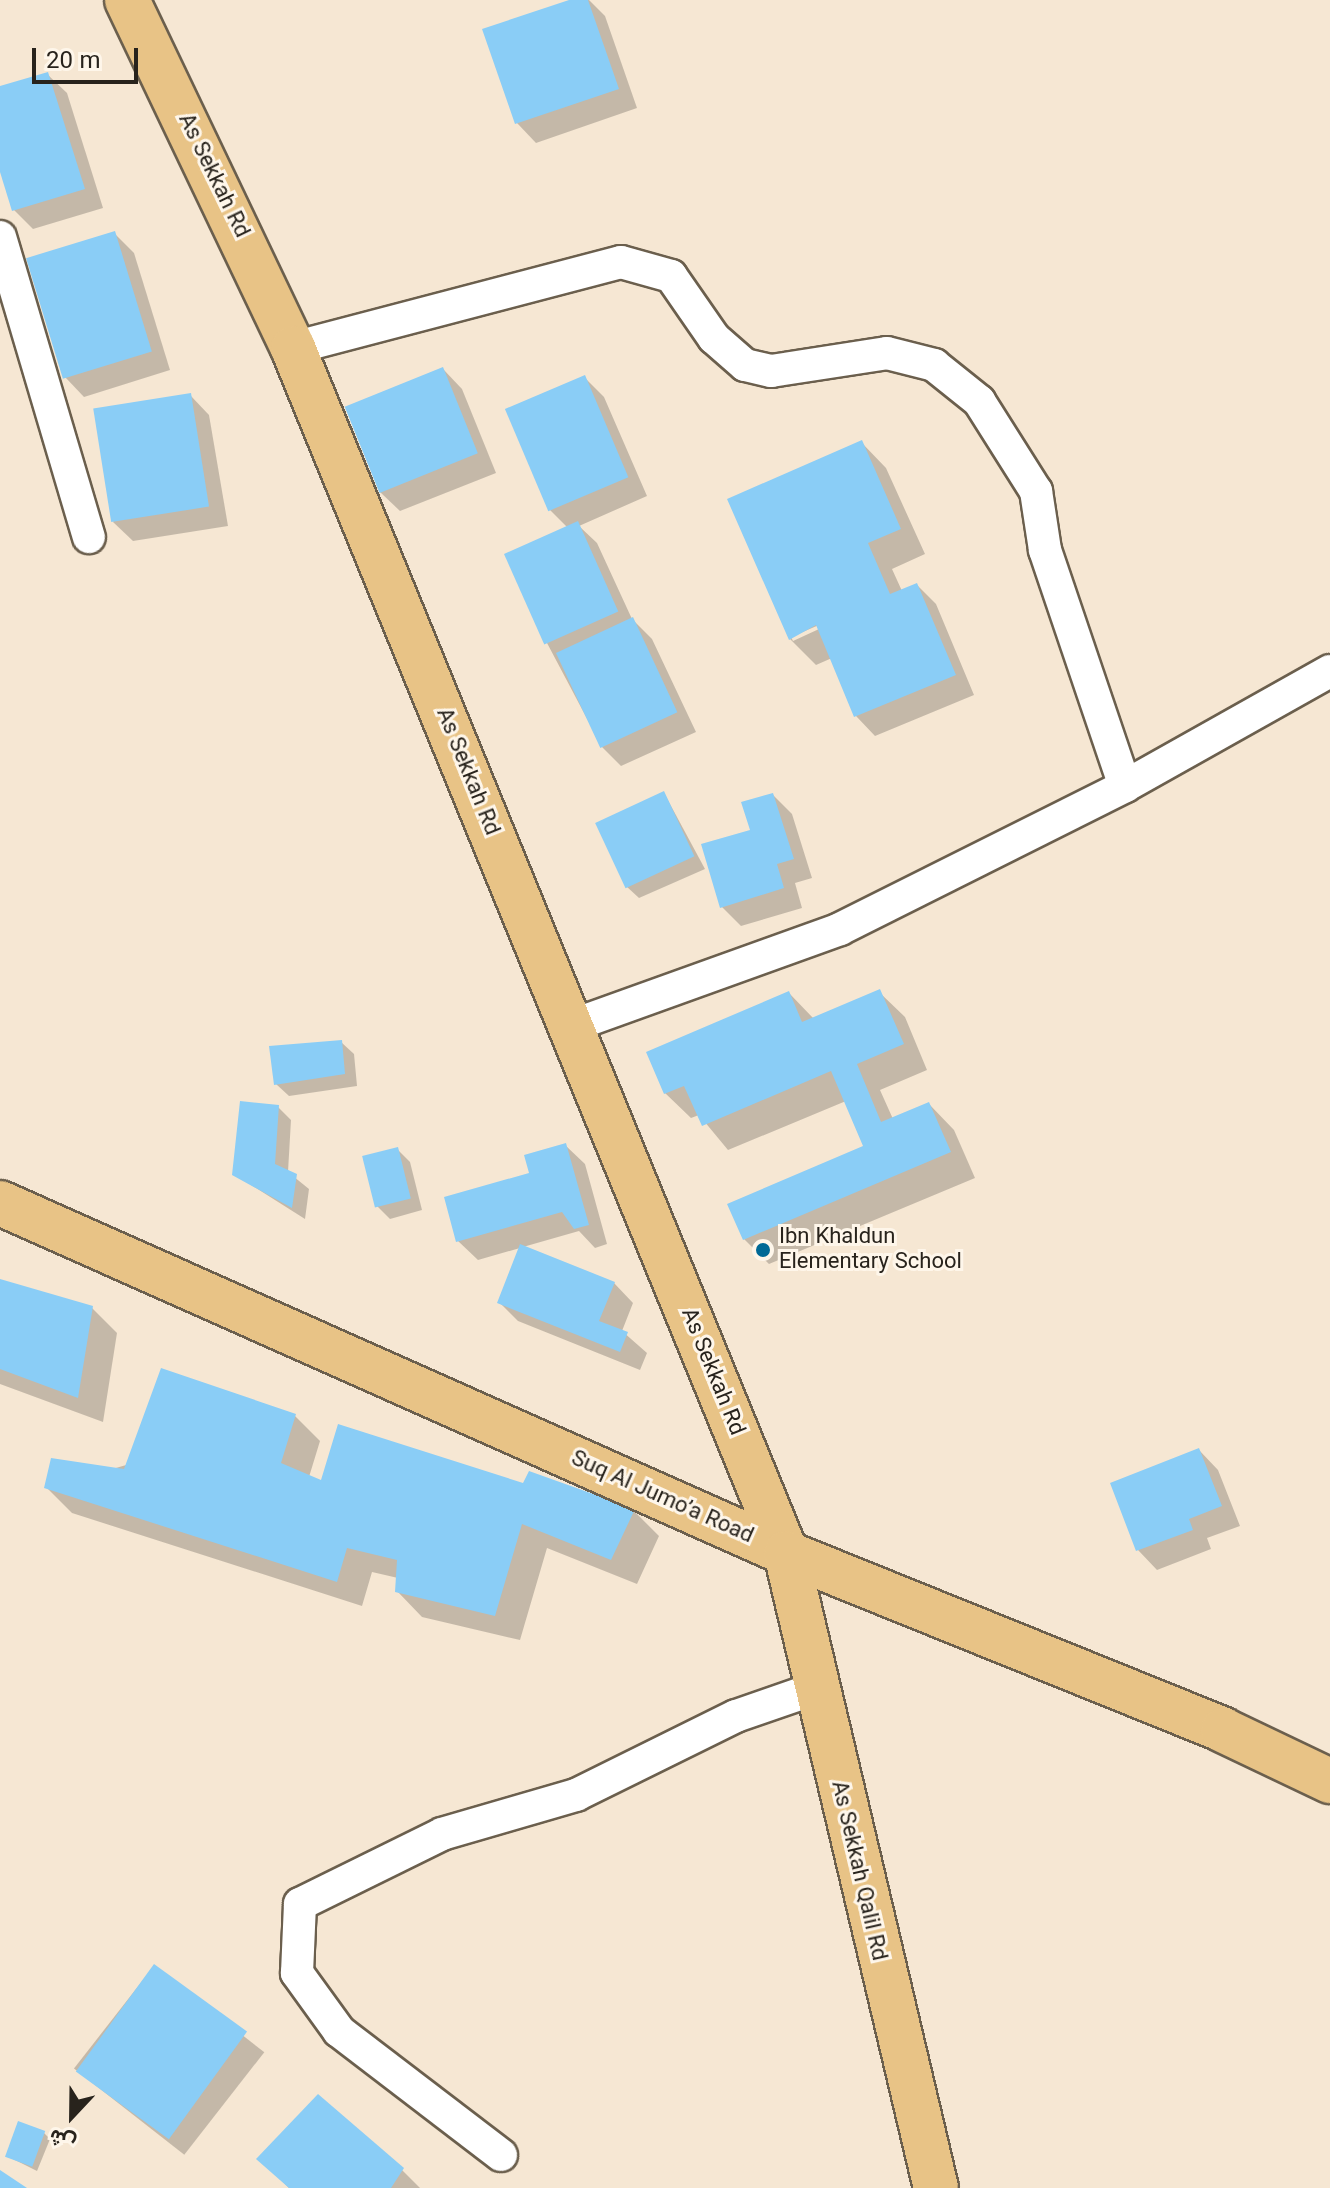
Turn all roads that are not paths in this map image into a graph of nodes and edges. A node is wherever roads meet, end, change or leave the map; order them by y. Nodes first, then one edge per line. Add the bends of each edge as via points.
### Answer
1 (127, 0) edge
2 (0, 237) edge
3 (293, 348) junction
4 (89, 537) dead end
5 (1330, 671) edge
6 (1125, 786) junction
7 (571, 1026) junction
8 (0, 1203) edge
9 (786, 1553) junction
10 (817, 1688) junction
11 (1330, 1781) edge
12 (501, 2155) dead end
13 (936, 2188) edge

1 - 3 main road, As Sekkah Rd
2 - 4 street
3 - 6 street via 621,262 671,276 714,338 745,365 771,371 887,353 934,365 979,401 1036,491 1045,550
3 - 7 main road, As Sekkah Rd
5 - 6 street
6 - 7 street via 840,929
7 - 9 main road, As Sekkah Rd
8 - 9 main road, Suq Al Jumo’a Road
9 - 10 main road, As Sekkah Qalil Rd
9 - 11 main road, Suq Al Jumo’a Road via 1223,1730
10 - 12 street via 736,1716 576,1795 442,1834 300,1904 297,1973 339,2031
10 - 13 main road, As Sekkah Qalil Rd

